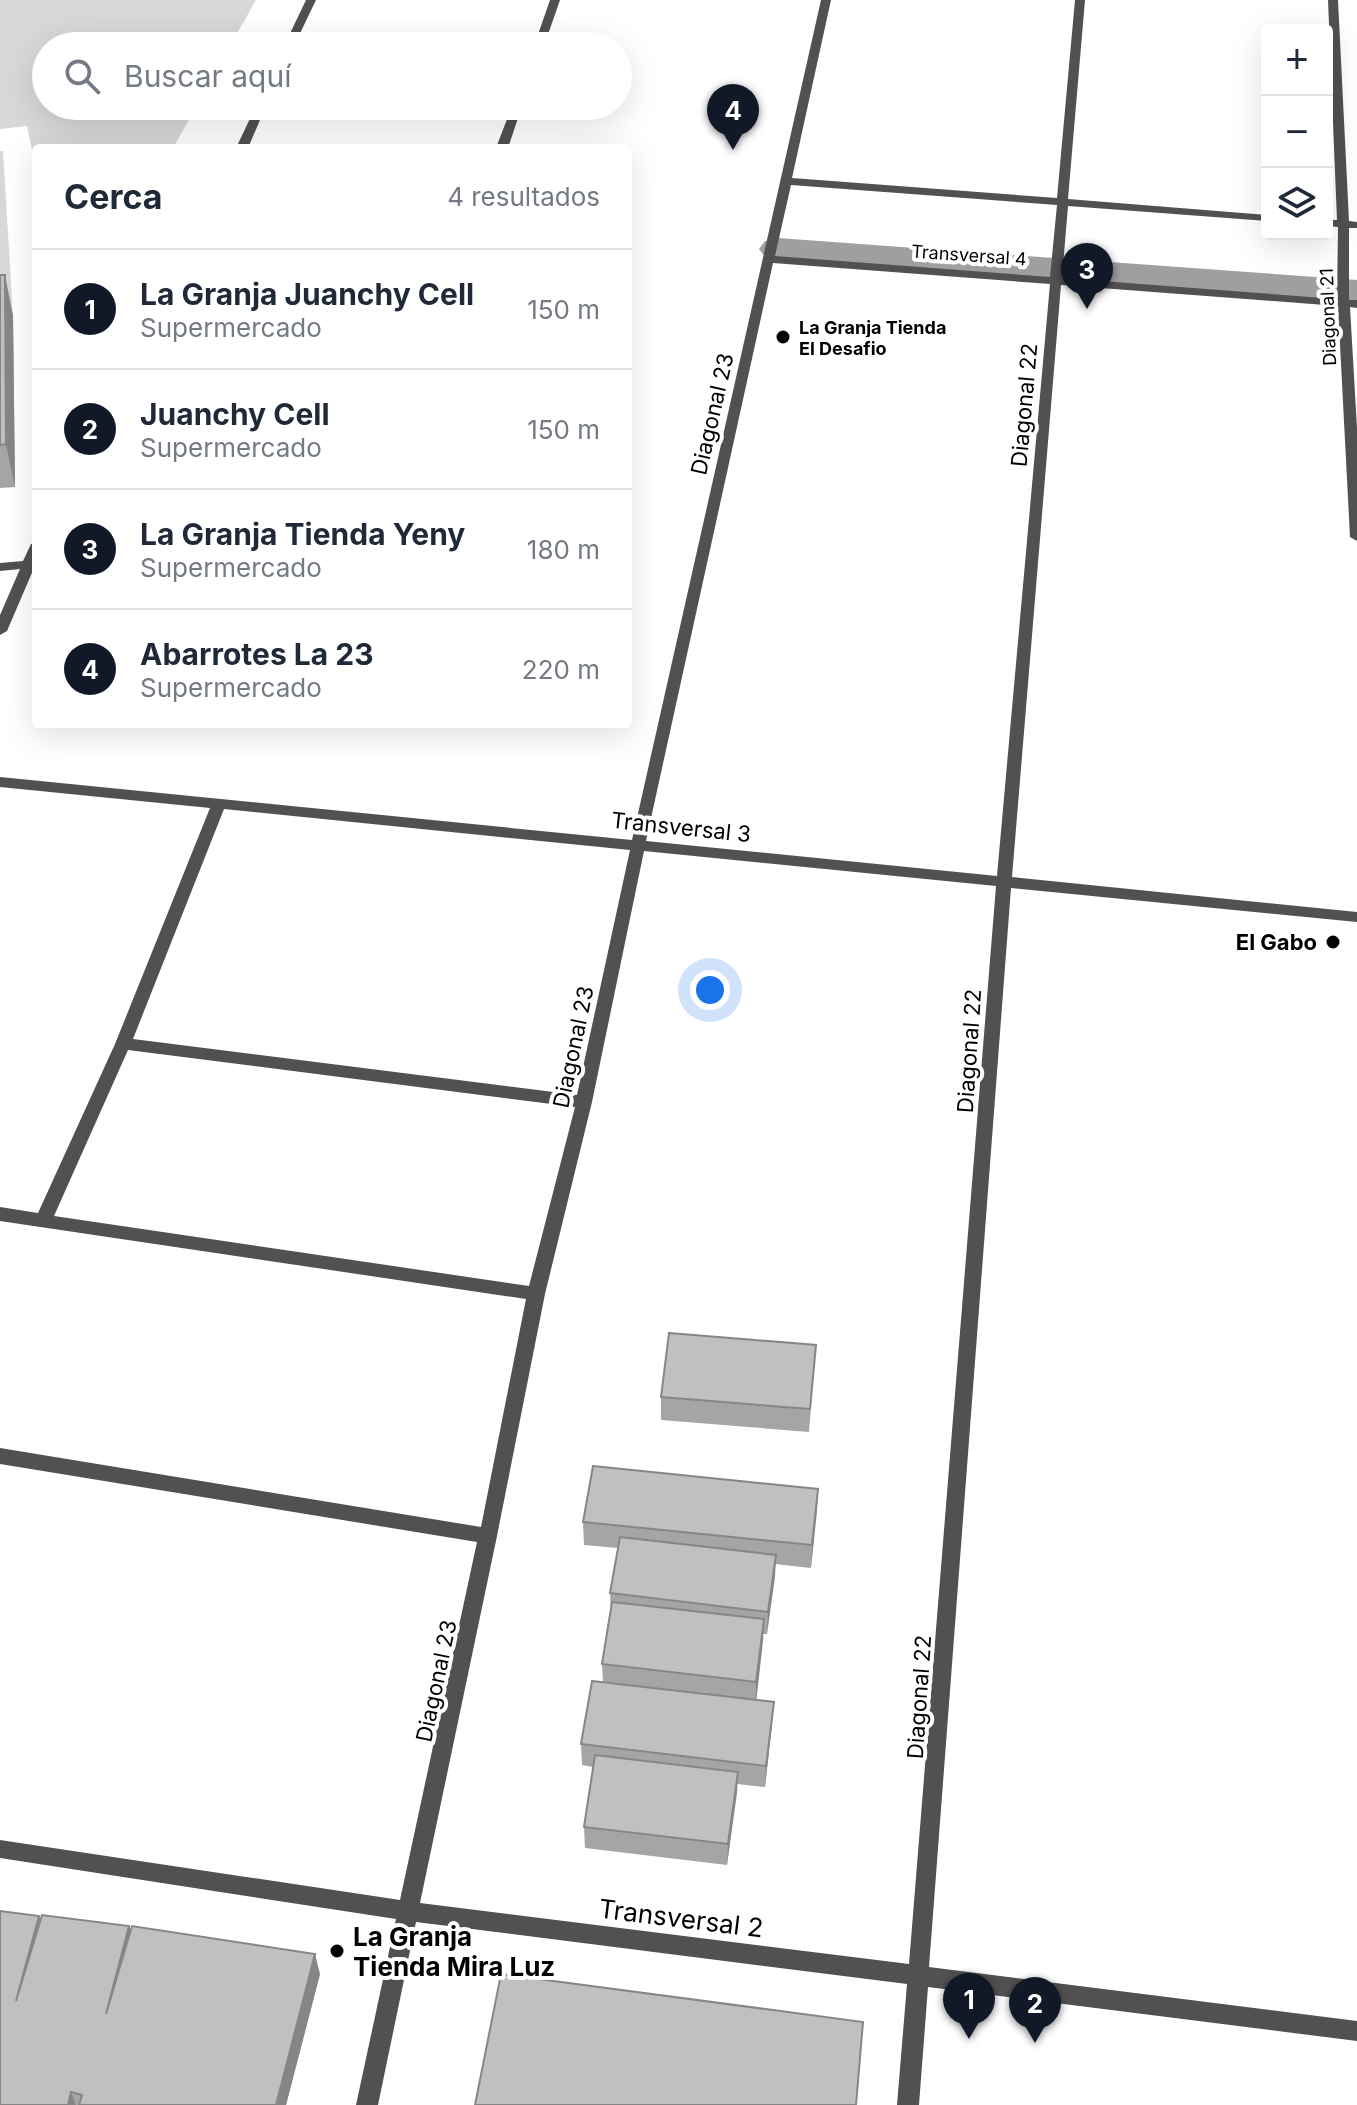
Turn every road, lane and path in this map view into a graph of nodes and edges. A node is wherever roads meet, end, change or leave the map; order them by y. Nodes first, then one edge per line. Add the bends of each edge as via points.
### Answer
1 (311, 0) edge
2 (555, 0) edge
3 (826, 0) edge
4 (1080, 0) edge
5 (1333, 0) edge
6 (296, 32) edge
7 (544, 32) edge
8 (255, 120) edge
9 (512, 120) edge
10 (244, 144) edge
11 (503, 144) edge
12 (786, 181) junction
13 (1063, 202) junction
14 (1261, 218) edge
15 (1333, 223) edge
16 (1343, 224) junction
17 (1357, 225) edge
18 (769, 259) junction
19 (1057, 275) junction
20 (1348, 300) edge
21 (1357, 537) edge
22 (32, 563) edge
23 (32, 565) edge
24 (0, 567) edge
25 (0, 631) edge
26 (2, 786) edge
27 (219, 803) junction
28 (638, 845) junction
29 (1004, 881) junction
30 (1357, 917) edge
31 (123, 1044) junction
32 (584, 1102) junction
33 (0, 1214) edge
34 (43, 1221) junction
35 (536, 1294) junction
36 (0, 1456) edge
37 (488, 1536) junction
38 (0, 1849) edge
39 (410, 1911) junction
40 (919, 1977) junction
41 (1357, 2031) edge
42 (367, 2105) edge
43 (908, 2105) edge

1 - 6 street
2 - 7 street
3 - 12 street, Diagonal 23
4 - 13 street, Diagonal 22
5 - 16 street, Diagonal 21
8 - 10 street
9 - 11 street
12 - 13 street
12 - 18 street, Diagonal 23
13 - 14 street
13 - 19 street, Diagonal 22
15 - 16 street
16 - 17 street
16 - 20 street, Diagonal 21
18 - 19 street, Transversal 4
18 - 28 street, Diagonal 23
19 - 20 street, Transversal 4
19 - 29 street, Diagonal 22
20 - 21 street, Diagonal 21
22 - 24 street
23 - 25 street
26 - 27 street, Transversal 3
27 - 28 street, Transversal 3
27 - 31 street
28 - 29 street, Transversal 3
28 - 32 street, Diagonal 23
29 - 30 street, Transversal 3
29 - 40 street, Diagonal 22
31 - 32 street
31 - 34 street
32 - 35 street, Diagonal 23
33 - 34 street
34 - 35 street
35 - 37 street, Diagonal 23
36 - 37 street
37 - 39 street, Diagonal 23
38 - 39 street, Transversal 2
39 - 40 street, Transversal 2
39 - 42 street, Diagonal 23
40 - 41 street, Transversal 2
40 - 43 street, Diagonal 22

